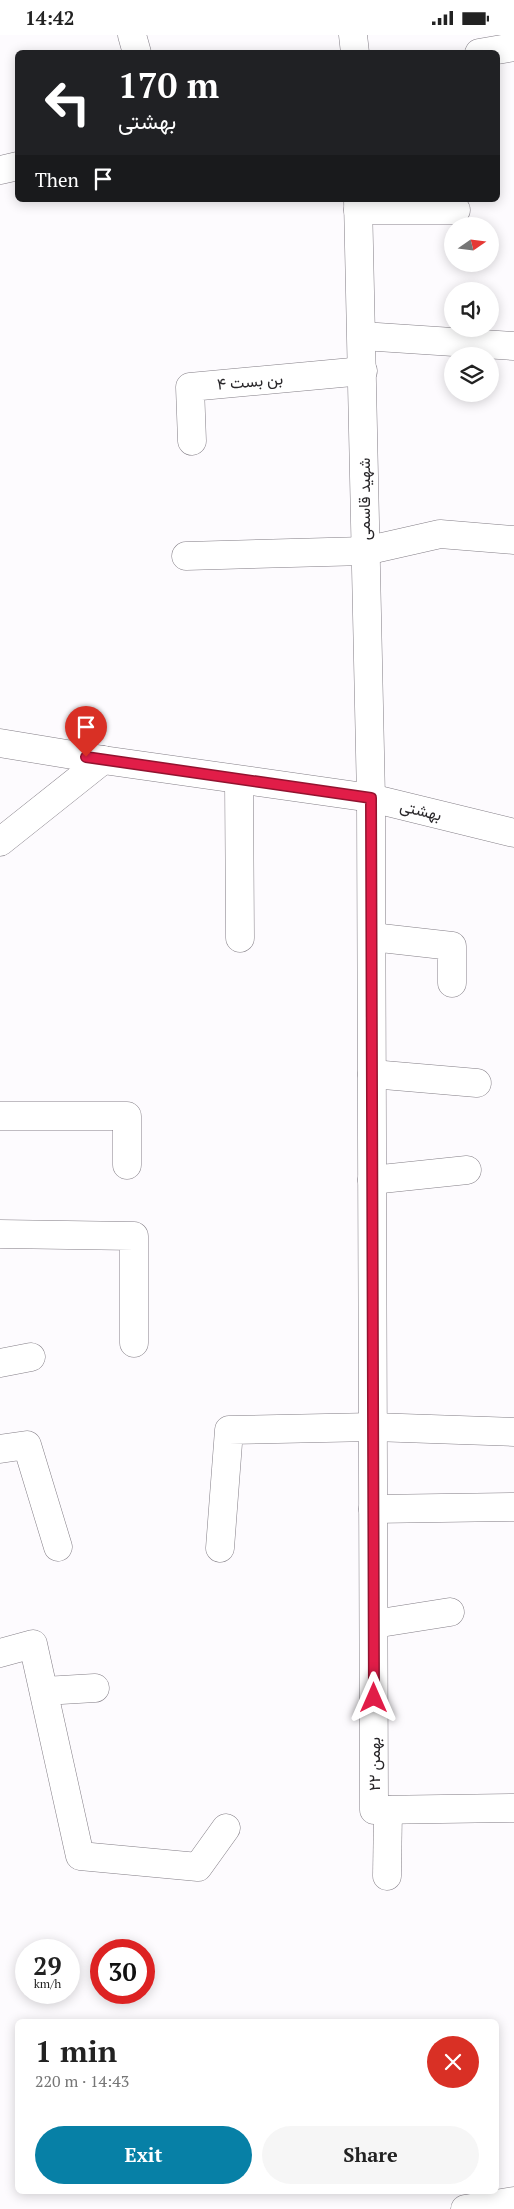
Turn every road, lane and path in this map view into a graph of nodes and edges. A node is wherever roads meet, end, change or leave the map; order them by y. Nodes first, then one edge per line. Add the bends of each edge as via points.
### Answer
1 (132, 35) edge
2 (353, 35) edge
3 (514, 47) edge
4 (136, 50) edge
5 (355, 50) edge
6 (496, 50) edge
7 (15, 167) edge
8 (0, 171) edge
9 (358, 205) edge
10 (456, 210) dead end
11 (362, 336) junction
12 (514, 346) edge
13 (363, 371) junction
14 (192, 441) dead end
15 (514, 540) edge
16 (365, 551) junction
17 (186, 556) dead end
18 (0, 743) edge
19 (103, 760) junction
20 (239, 780) junction
21 (371, 798) junction
22 (514, 833) edge
23 (0, 843) edge
24 (372, 937) junction
25 (240, 938) dead end
26 (452, 983) dead end
27 (372, 1074) junction
28 (477, 1083) dead end
29 (0, 1116) edge
30 (127, 1165) dead end
31 (467, 1170) dead end
32 (372, 1180) junction
33 (0, 1234) edge
34 (134, 1343) dead end
35 (31, 1357) dead end
36 (0, 1363) edge
37 (373, 1427) junction
38 (514, 1432) edge
39 (0, 1449) edge
40 (514, 1507) edge
41 (373, 1509) junction
42 (58, 1547) dead end
43 (220, 1548) dead end
44 (450, 1613) dead end
45 (374, 1624) junction
46 (0, 1653) edge
47 (95, 1688) dead end
48 (44, 1691) junction
49 (514, 1808) edge
50 (388, 1809) junction
51 (226, 1828) dead end
52 (387, 1876) dead end
53 (514, 2201) edge
54 (465, 2209) edge

1 - 4 street
2 - 5 street
3 - 6 street
7 - 8 street
9 - 10 street
9 - 11 street, شهید قاسمی
11 - 12 street
11 - 13 street, شهید قاسمی
13 - 14 street, بن بست ۴ via 190,387
13 - 16 street, شهید قاسمی
15 - 16 street via 440,535
16 - 17 street
16 - 21 street, شهید قاسمی
18 - 19 street, بهشتی
19 - 20 street, بهشتی
19 - 23 street
20 - 21 street, بهشتی
20 - 25 street
21 - 22 street, بهشتی
21 - 24 street, ۲۲ بهمن
24 - 26 street via 452,946
24 - 27 street, ۲۲ بهمن
27 - 28 street
27 - 32 street, ۲۲ بهمن
29 - 30 street via 127,1116
31 - 32 street
32 - 37 street, ۲۲ بهمن
33 - 34 street via 134,1236
35 - 36 street
37 - 38 street
37 - 41 street, ۲۲ بهمن
37 - 43 street via 228,1430
39 - 42 street via 27,1445
40 - 41 street
41 - 45 street, ۲۲ بهمن
44 - 45 street
45 - 50 street, ۲۲ بهمن via 374,1810
46 - 48 street via 34,1644
47 - 48 street
48 - 51 street via 80,1855 198,1867
49 - 50 street, ۲۲ بهمن
50 - 52 street
53 - 54 street

